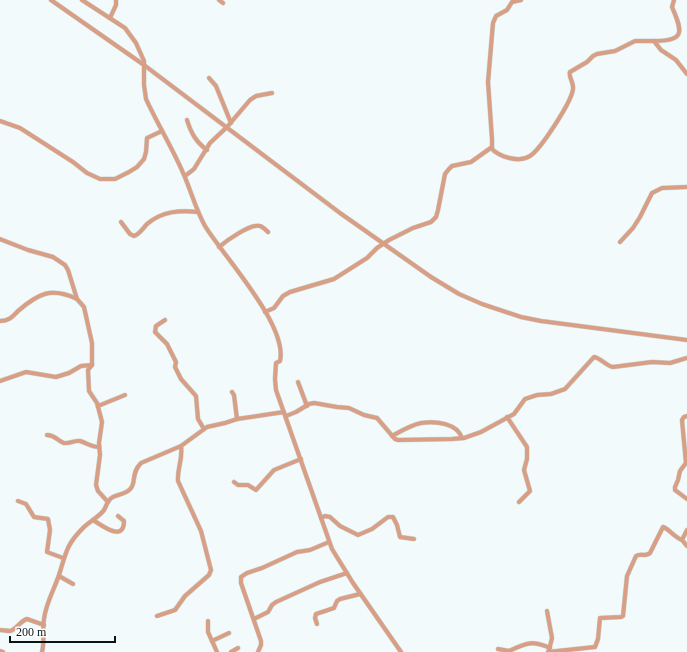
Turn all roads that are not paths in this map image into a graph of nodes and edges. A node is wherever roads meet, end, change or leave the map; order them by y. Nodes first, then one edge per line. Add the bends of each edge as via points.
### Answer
1 (51, 0) edge
2 (82, 0) edge
3 (116, 0) edge
4 (219, 0) edge
5 (521, 0) edge
6 (674, 0) edge
7 (223, 3) dead end
8 (110, 18) junction
9 (654, 41) junction
10 (144, 65) junction
11 (687, 74) edge
12 (208, 78) dead end
13 (272, 93) dead end
14 (187, 120) dead end
15 (0, 121) edge
16 (231, 122) junction
17 (227, 127) junction
18 (162, 131) junction
19 (491, 148) junction
20 (207, 150) junction
21 (185, 176) junction
22 (687, 187) edge
23 (198, 212) junction
24 (121, 222) dead end
25 (268, 232) dead end
26 (0, 239) edge
27 (620, 242) dead end
28 (383, 244) junction
29 (219, 246) junction
30 (77, 299) junction
31 (265, 312) junction
32 (165, 320) dead end
33 (0, 321) edge
34 (687, 340) edge
35 (687, 358) edge
36 (92, 365) junction
37 (0, 381) edge
38 (298, 382) dead end
39 (232, 392) dead end
40 (125, 395) dead end
41 (98, 406) junction
42 (307, 406) junction
43 (285, 414) junction
44 (687, 416) edge
45 (507, 417) junction
46 (237, 419) junction
47 (204, 429) junction
48 (47, 435) dead end
49 (392, 436) junction
50 (462, 438) junction
51 (181, 446) junction
52 (99, 447) junction
53 (301, 459) junction
54 (234, 482) dead end
55 (687, 499) edge
56 (18, 501) dead end
57 (108, 502) junction
58 (519, 502) dead end
59 (118, 516) dead end
60 (321, 518) junction
61 (93, 520) junction
62 (687, 530) edge
63 (414, 539) dead end
64 (682, 540) junction
65 (329, 542) junction
66 (687, 546) edge
67 (64, 558) junction
68 (347, 573) junction
69 (59, 576) junction
70 (73, 584) dead end
71 (360, 594) junction
72 (547, 611) dead end
73 (157, 616) dead end
74 (254, 619) junction
75 (208, 620) dead end
76 (317, 624) dead end
77 (44, 625) junction
78 (0, 630) edge
79 (228, 633) dead end
80 (212, 641) junction
81 (238, 648) dead end
82 (498, 649) dead end
83 (0, 651) edge
84 (549, 651) edge
85 (3, 652) edge
86 (42, 652) edge
87 (217, 652) edge
88 (231, 652) edge
89 (258, 652) edge
90 (400, 652) edge

1 - 10 street
2 - 8 street
3 - 8 street
4 - 7 street
5 - 19 street via 512,2 507,10 496,16 493,23 488,75
6 - 9 street via 672,7 676,14 678,35 671,40
8 - 10 street via 130,33
9 - 11 street via 661,50 676,60
9 - 19 street via 635,41 615,51 597,54 570,72 573,82 571,98 545,139 530,156 514,159 500,155
10 - 17 street
10 - 18 street via 146,99
12 - 16 street via 216,86
13 - 16 street via 250,100
14 - 20 street via 196,141
15 - 18 street via 20,128 93,177 106,180 115,179 137,167 144,159 147,138
16 - 17 street
17 - 20 street via 210,143
17 - 28 street
18 - 21 street
19 - 28 street via 471,162 448,169 436,217 431,222 400,234
20 - 21 street via 194,169
21 - 23 street
22 - 27 street via 662,188 652,193 633,228
23 - 24 street via 175,211 155,218 134,236
23 - 29 street
25 - 29 street via 261,226 254,226
26 - 30 street via 53,257 65,265
28 - 31 street via 367,258 334,278 290,292 283,296 274,308
28 - 34 street via 459,294 521,317
29 - 31 street
30 - 33 street via 57,292 47,293 6,321
30 - 36 street via 84,308 87,320 92,343
31 - 43 street via 278,336 281,350 280,361 276,363 275,379 276,390
32 - 47 street via 156,326 155,332 167,344 181,379 196,396 198,419
35 - 45 street via 670,363 652,362 613,367 594,357 565,389 525,399 516,411
36 - 37 street via 81,366 56,377 26,372
36 - 41 street via 88,370 89,391
38 - 42 street
39 - 46 street
40 - 41 street
41 - 52 street via 102,422
42 - 43 street
42 - 49 street via 314,403 349,408 377,418
43 - 46 street
43 - 53 street
44 - 55 street via 682,418 686,463 680,471 675,490
45 - 50 street via 481,432
45 - 58 street via 525,441 528,450 524,470 530,491
46 - 47 street
47 - 51 street
48 - 52 street via 54,436 62,442 79,441
49 - 50 street via 401,441
49 - 50 street via 419,424 438,424 454,427
51 - 57 street via 141,463 134,472 131,489
51 - 73 street via 178,481 201,531 211,570 175,610
52 - 57 street via 96,485
53 - 54 street via 274,470 257,490
53 - 60 street
56 - 67 street via 26,504 34,517 48,519 50,530 47,552
57 - 61 street
59 - 61 street via 124,523 117,532 112,532
60 - 63 street via 330,517 340,526 358,535 372,529 388,517 393,517 400,537
60 - 65 street
61 - 67 street via 84,526 68,546
62 - 64 street
64 - 66 street
64 - 84 street via 663,527 648,555 636,556 627,576 623,616 600,618 595,647
65 - 68 street
65 - 74 street via 297,552 243,575 240,580
67 - 69 street
68 - 71 street
68 - 74 street via 276,602 268,612
69 - 70 street
69 - 77 street via 47,607
71 - 76 street via 340,599 334,608 316,614
71 - 90 street
72 - 84 street via 552,638
74 - 89 street via 261,641
75 - 80 street via 208,632
77 - 78 street via 27,619 13,630
77 - 86 street
79 - 80 street
80 - 87 street
81 - 88 street
82 - 84 street via 509,651 528,643 537,644
83 - 85 street

